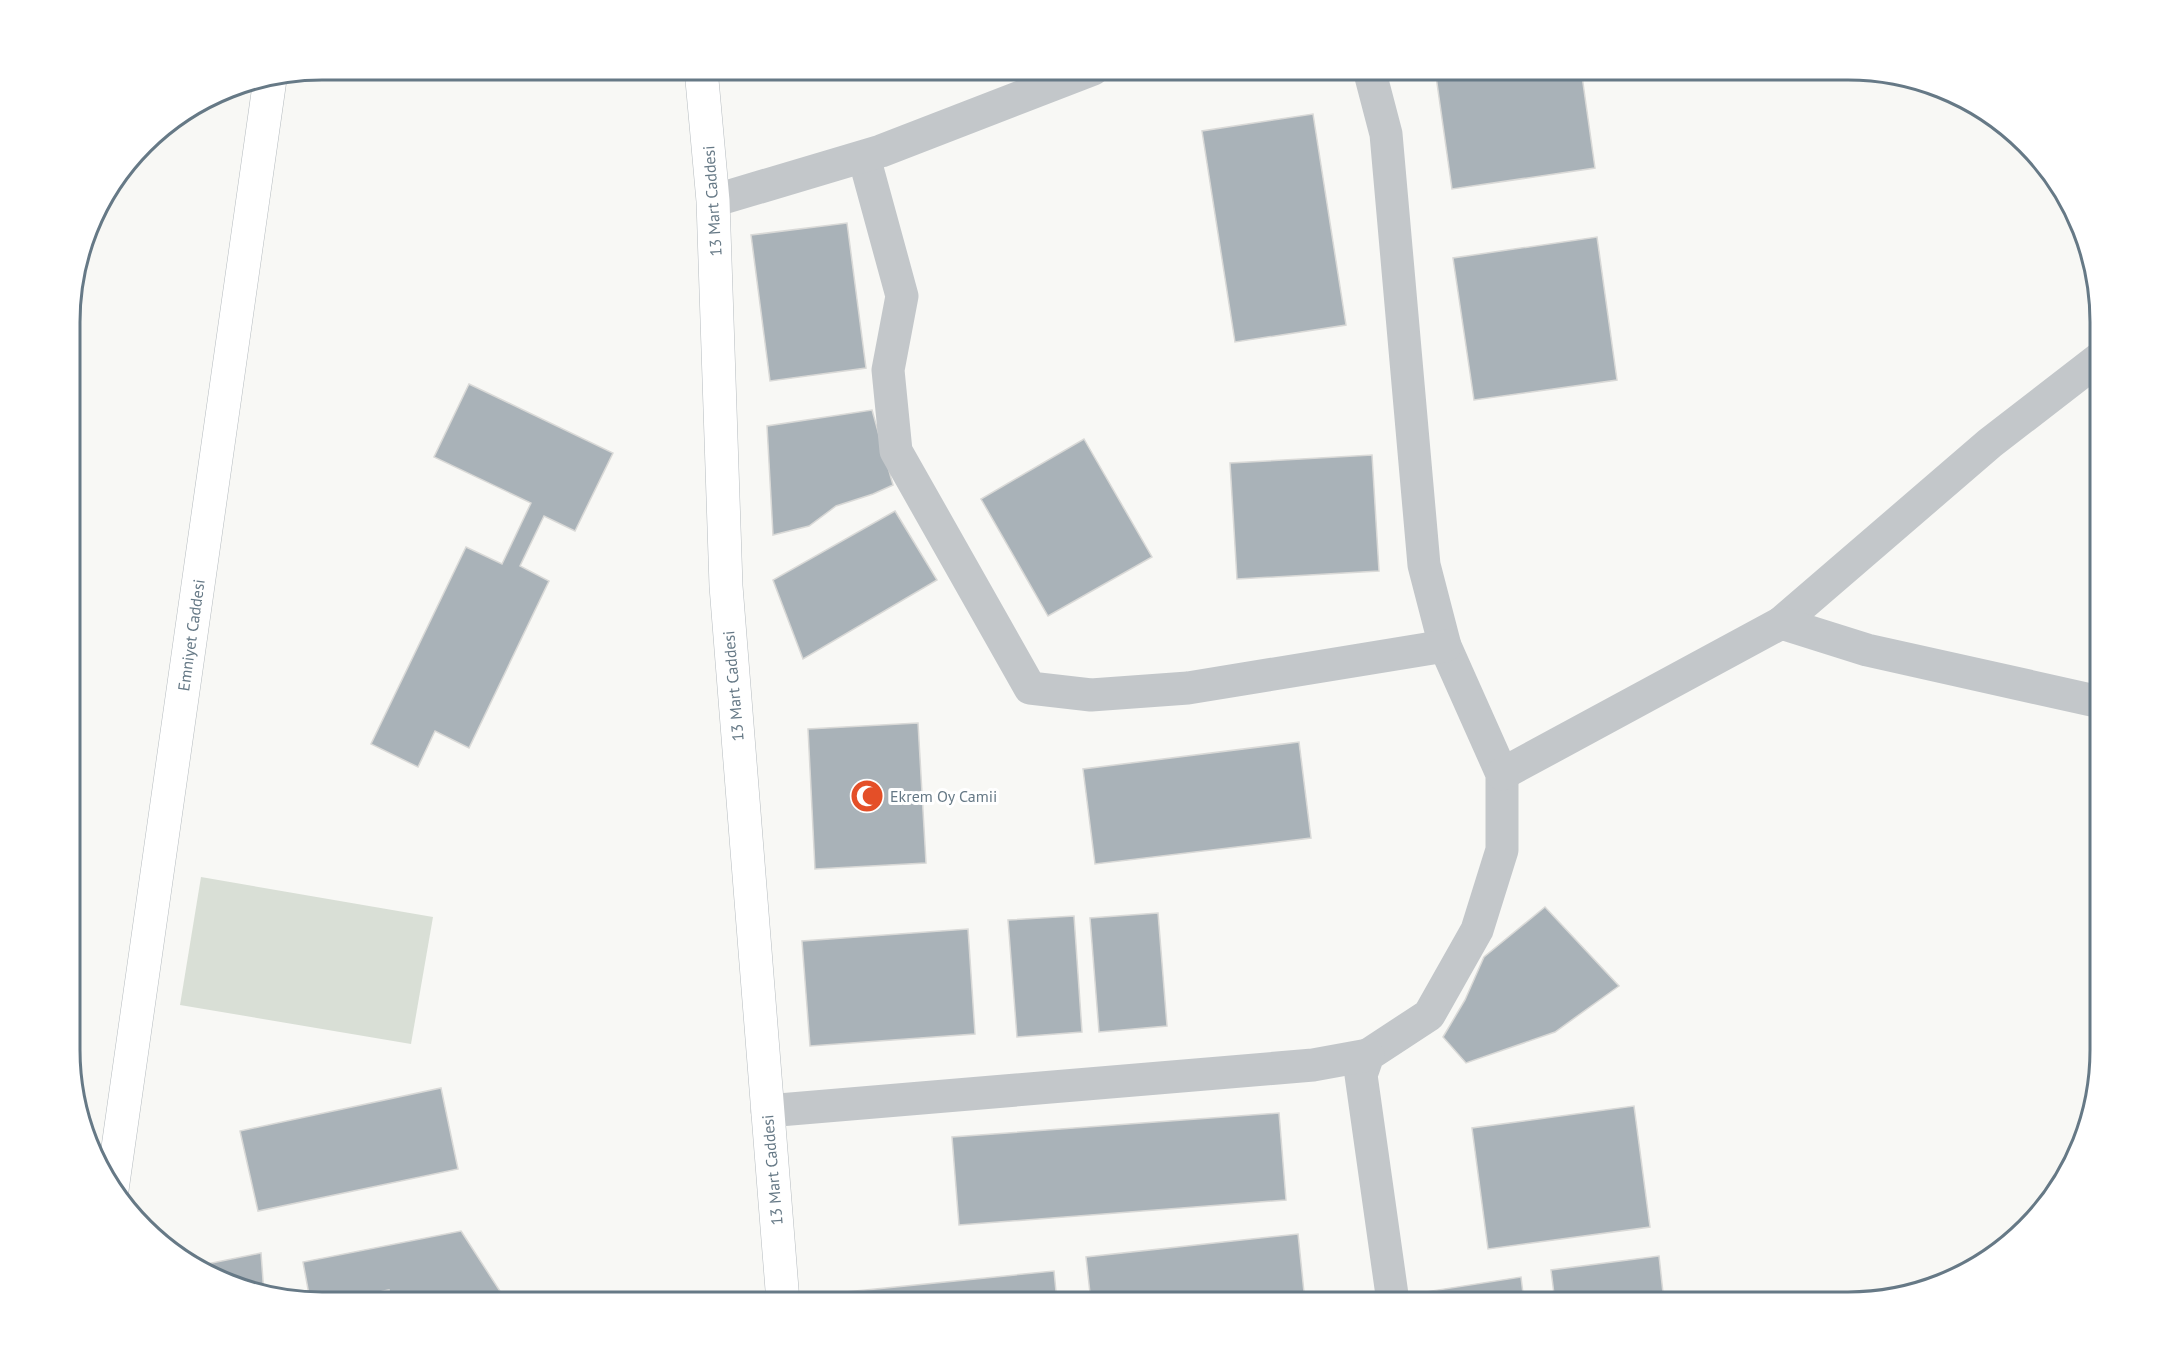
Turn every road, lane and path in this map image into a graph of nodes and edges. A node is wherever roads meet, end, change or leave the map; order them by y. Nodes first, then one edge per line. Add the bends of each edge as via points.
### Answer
1 (702, 80) edge
2 (1064, 80) edge
3 (1372, 80) edge
4 (269, 85) edge
5 (864, 156) junction
6 (713, 201) junction
7 (2090, 366) edge
8 (1781, 624) junction
9 (1445, 646) junction
10 (2090, 700) edge
11 (1502, 774) junction
12 (1368, 1055) junction
13 (767, 1111) junction
14 (114, 1174) edge
15 (782, 1292) edge
16 (1392, 1292) edge

1 - 6 street, 13 Mart Caddesi
2 - 5 street
3 - 9 street via 1386,134 1424,565
4 - 14 street, Emniyet Caddesi
5 - 6 street
5 - 9 street via 902,296 888,370 896,452 1030,688 1091,695 1188,688
6 - 13 street, 13 Mart Caddesi via 726,586
7 - 8 street via 1990,443
8 - 10 street via 1867,650
8 - 11 street
9 - 11 street
11 - 12 street via 1502,850 1477,930 1429,1016
12 - 13 street via 1313,1065
12 - 16 street via 1361,1075
13 - 15 street, 13 Mart Caddesi

